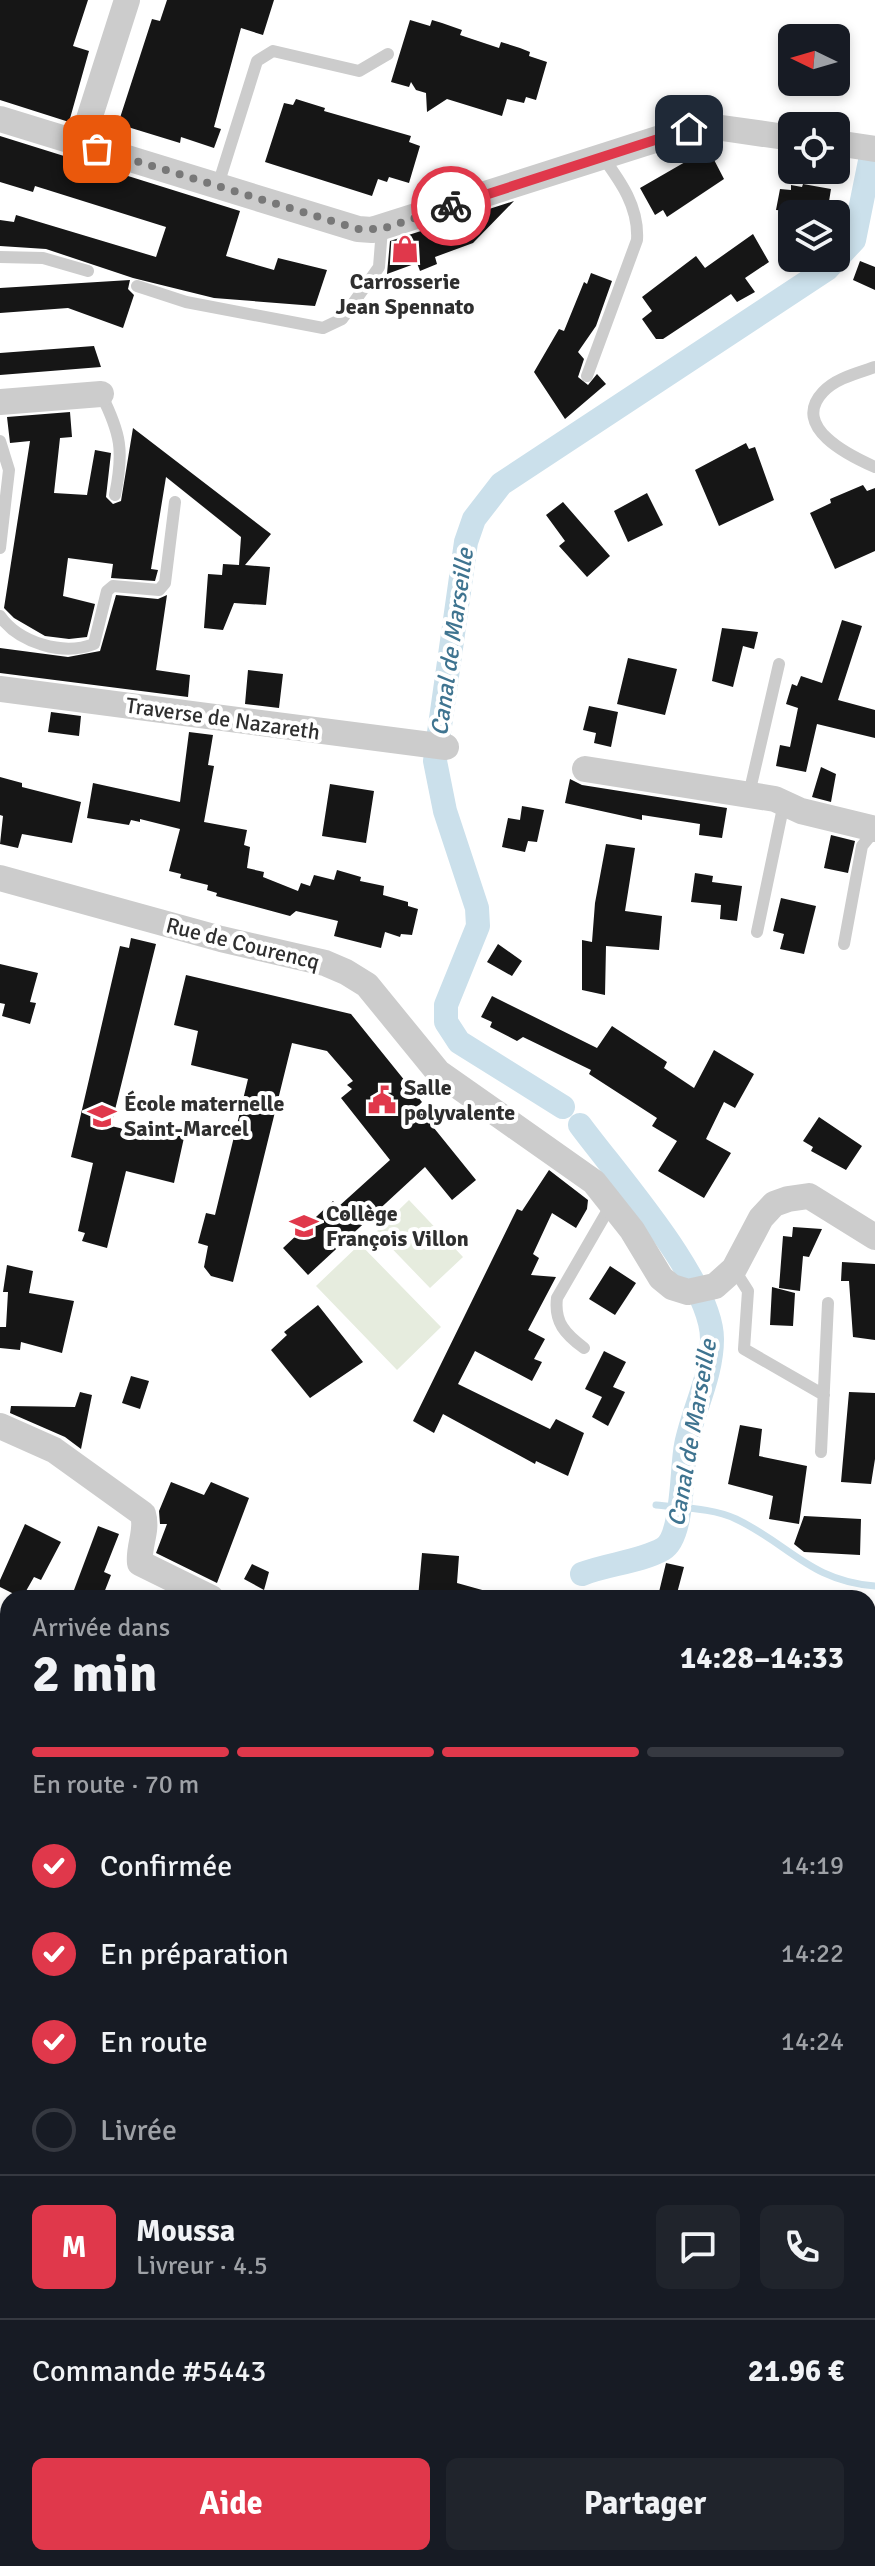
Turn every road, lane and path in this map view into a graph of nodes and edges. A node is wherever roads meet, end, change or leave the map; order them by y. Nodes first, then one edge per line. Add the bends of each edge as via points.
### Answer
1 (127, 0) edge
2 (388, 54) dead end
3 (0, 119) edge
4 (778, 136) edge
5 (81, 144) junction
6 (850, 145) edge
7 (875, 149) edge
8 (602, 156) junction
9 (218, 185) junction
10 (382, 229) junction
11 (0, 257) edge
12 (88, 271) dead end
13 (137, 286) dead end
14 (875, 367) edge
15 (587, 376) dead end
16 (101, 394) joint
17 (0, 402) edge
18 (0, 441) edge
19 (875, 467) edge
20 (115, 495) dead end
21 (175, 502) dead end
22 (0, 548) edge
23 (0, 616) edge
24 (779, 664) dead end
25 (0, 689) edge
26 (436, 746) dead end
27 (585, 769) dead end
28 (749, 794) junction
29 (784, 803) junction
30 (875, 829) edge
31 (0, 878) edge
32 (757, 932) dead end
33 (844, 944) dead end
34 (612, 1203) junction
35 (875, 1237) edge
36 (725, 1277) junction
37 (828, 1303) dead end
38 (584, 1348) dead end
39 (824, 1395) junction
40 (0, 1426) edge
41 (821, 1452) dead end
42 (195, 1590) edge

1 - 5 street
2 - 9 lane via 359,71 273,51 262,55
3 - 5 street
4 - 8 street via 715,127 689,129
5 - 9 street
6 - 7 street
8 - 10 street
8 - 15 lane via 627,191 637,240
9 - 10 street via 358,229
10 - 13 lane via 379,267 342,319 323,328 186,302
11 - 12 lane via 43,258
14 - 19 lane via 821,393 816,425 839,450
16 - 17 street
16 - 20 lane via 118,428 122,458
18 - 22 lane via 9,470
21 - 23 lane via 165,583 159,590 113,586 107,591 94,644 78,650 37,643 11,632
24 - 28 lane
25 - 26 street, Traverse de Nazareth
27 - 28 street
28 - 29 street
29 - 30 street
29 - 32 lane
30 - 33 lane via 862,846
31 - 34 street, Rue de Courencq via 346,972 367,985 438,1072 546,1145
34 - 36 street, Rue de Courencq via 661,1278 688,1292
34 - 38 lane via 557,1298 555,1313 567,1335
35 - 36 street via 809,1196 788,1199 761,1218
36 - 39 lane via 748,1291 744,1349
37 - 39 lane
39 - 41 lane
40 - 42 street via 54,1450 143,1514 140,1563

